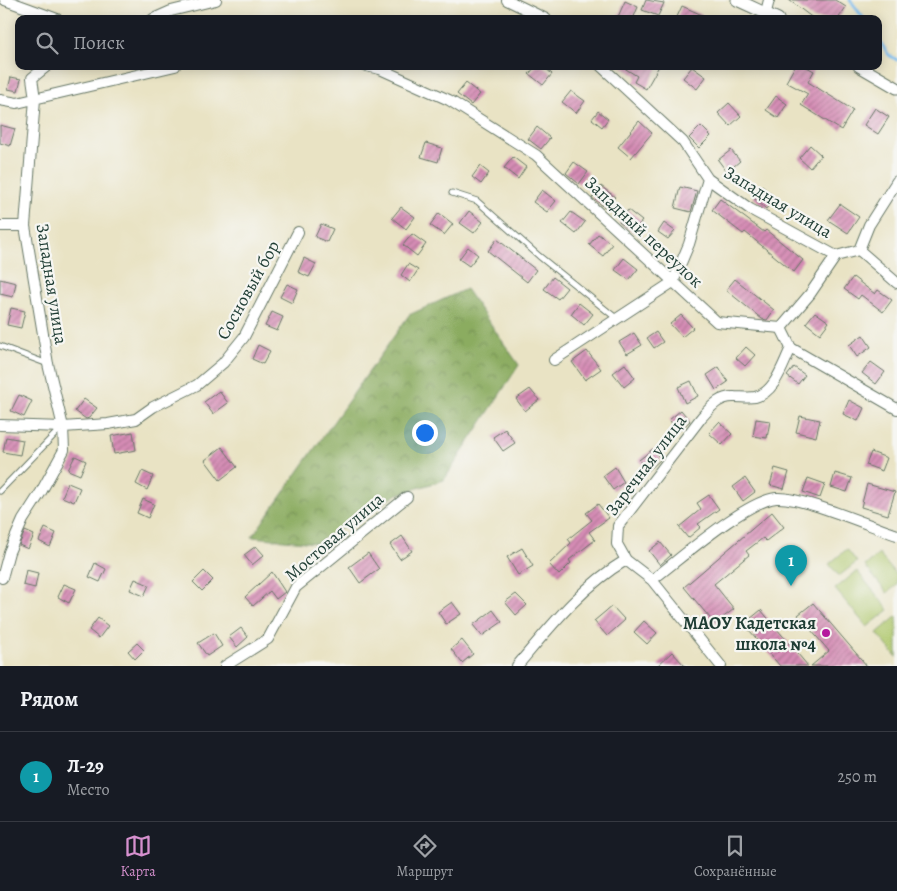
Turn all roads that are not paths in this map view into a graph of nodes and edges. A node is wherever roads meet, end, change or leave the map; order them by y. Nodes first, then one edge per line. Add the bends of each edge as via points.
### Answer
1 (5, 0) edge
2 (216, 0) edge
3 (507, 0) edge
4 (737, 0) edge
5 (769, 0) edge
6 (766, 12) junction
7 (46, 15) edge
8 (162, 15) edge
9 (538, 15) edge
10 (771, 15) edge
11 (43, 70) edge
12 (158, 70) edge
13 (380, 70) edge
14 (604, 70) edge
15 (866, 70) edge
16 (897, 88) edge
17 (35, 99) junction
18 (0, 100) edge
19 (708, 179) junction
20 (897, 181) edge
21 (452, 192) dead end
22 (0, 226) edge
23 (25, 226) junction
24 (298, 232) dead end
25 (859, 250) junction
26 (836, 256) junction
27 (672, 282) junction
28 (897, 283) edge
29 (616, 318) junction
30 (780, 328) junction
31 (0, 346) edge
32 (791, 348) junction
33 (554, 360) dead end
34 (48, 364) junction
35 (897, 409) edge
36 (0, 425) edge
37 (62, 427) junction
38 (0, 491) edge
39 (407, 497) dead end
40 (897, 535) edge
41 (626, 560) junction
42 (2, 578) dead end
43 (652, 580) junction
44 (225, 666) edge
45 (517, 666) edge
46 (721, 666) edge

1 - 7 street
2 - 8 street
3 - 9 street
4 - 6 street
5 - 6 street
6 - 10 street
11 - 17 street, Западная улица via 32,78
12 - 17 street
13 - 27 street, Западный переулок via 449,100 536,155
14 - 19 street, Западная улица via 683,142
15 - 16 street
17 - 18 street via 17,103
17 - 23 street, Западная улица
19 - 26 street, Западная улица via 750,208
19 - 27 street via 689,244
20 - 25 street via 869,225
21 - 29 lane via 477,201
22 - 23 street
23 - 34 street, Западная улица
24 - 37 street, Сосновый бор via 244,337 223,363 197,385 136,419
25 - 26 street
25 - 28 street
26 - 30 street via 810,294
27 - 29 street
27 - 30 street, Западный переулок via 717,322
29 - 33 street
30 - 32 street
31 - 34 lane
32 - 35 street
32 - 41 street, Заречная улица via 776,380 766,391 756,397 729,396 716,402 701,418 618,526 617,544
34 - 37 street
36 - 37 street, Сосновый бор
37 - 38 lane
37 - 42 street via 64,450 23,520
39 - 44 street, Мостовая улица via 296,587 268,639
40 - 43 street via 802,502 777,498 760,502 742,512
41 - 43 street
41 - 45 street via 599,578 561,614
43 - 46 street

